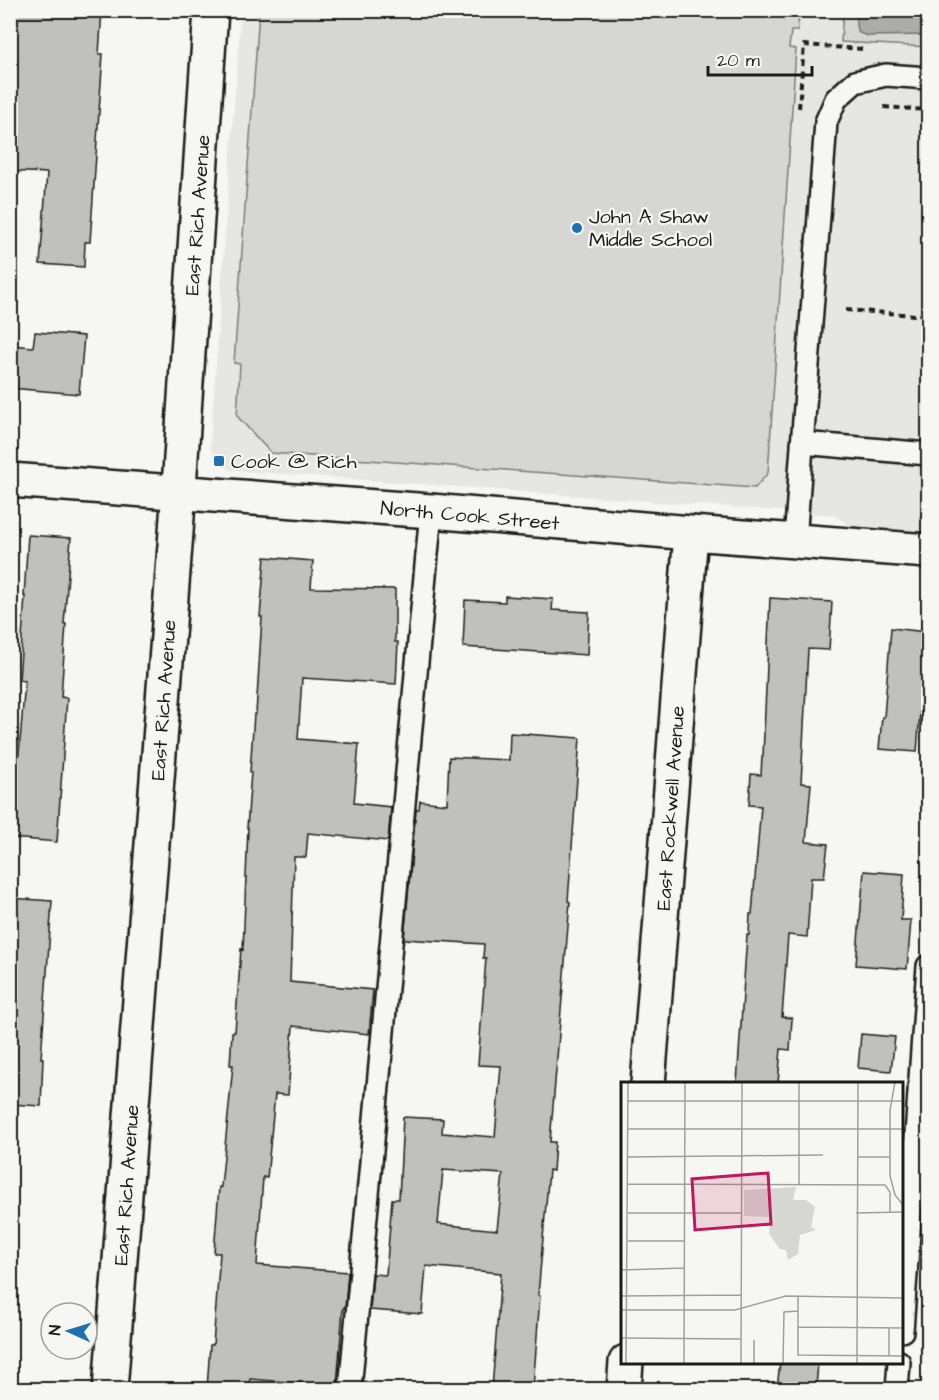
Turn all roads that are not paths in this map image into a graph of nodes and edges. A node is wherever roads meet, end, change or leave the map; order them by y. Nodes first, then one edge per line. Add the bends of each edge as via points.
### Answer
1 (211, 10) edge
2 (928, 78) edge
3 (802, 443) junction
4 (928, 454) edge
5 (10, 480) edge
6 (178, 493) junction
7 (431, 511) junction
8 (691, 533) junction
9 (795, 541) junction
10 (928, 551) edge
11 (928, 966) edge
12 (648, 1082) edge
13 (903, 1317) edge
14 (626, 1364) edge
15 (899, 1364) edge
16 (110, 1389) edge
17 (350, 1389) edge
18 (624, 1389) edge
19 (897, 1389) edge

1 - 6 street, East Rich Avenue
2 - 3 lane via 886,75 855,82 836,99 826,122
3 - 4 lane
3 - 9 lane
5 - 6 street, North Cook Street
6 - 7 street, North Cook Street
6 - 16 street, East Rich Avenue
7 - 8 street, North Cook Street
7 - 17 lane
8 - 9 street, North Cook Street
8 - 12 street, East Rockwell Avenue
9 - 10 street, North Cook Street
11 - 13 lane
14 - 18 street
15 - 19 lane

